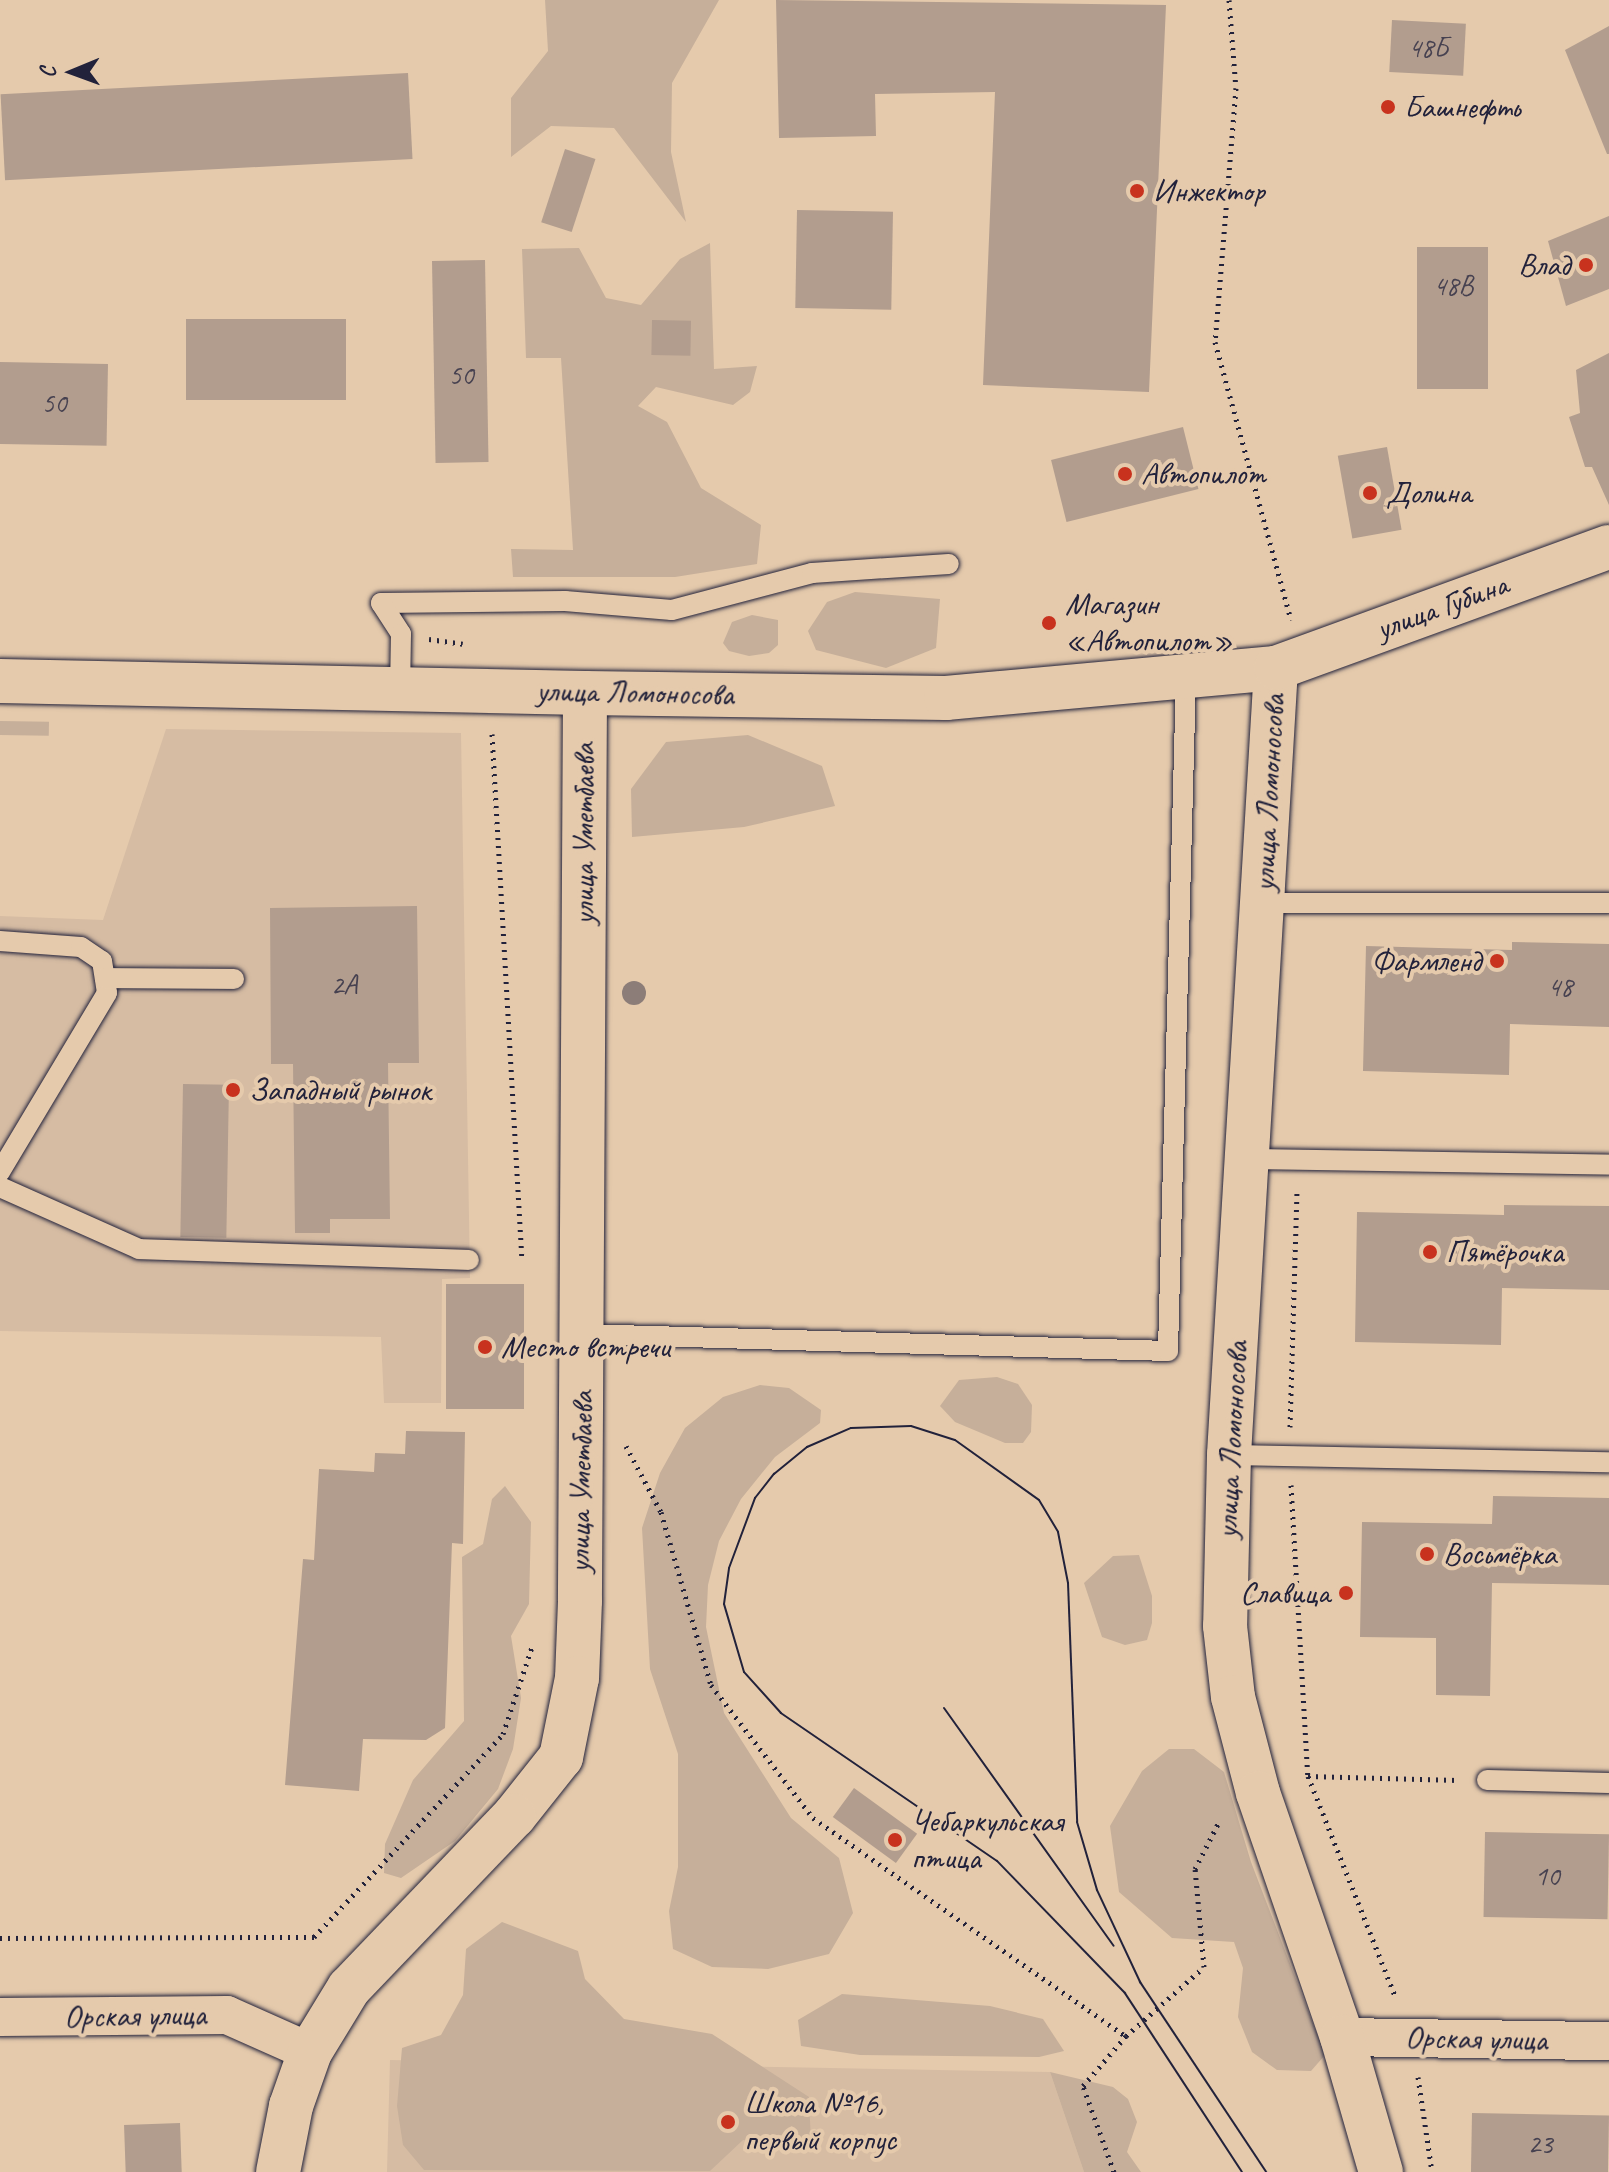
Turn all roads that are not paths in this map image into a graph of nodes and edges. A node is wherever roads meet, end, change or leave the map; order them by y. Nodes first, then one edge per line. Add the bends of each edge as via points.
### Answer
1 (1609, 547) edge
2 (949, 564) dead end
3 (1289, 663) junction
4 (1186, 677) junction
5 (0, 681) edge
6 (400, 689) junction
7 (585, 693) junction
8 (1263, 903) junction
9 (1609, 903) edge
10 (0, 941) edge
11 (105, 978) junction
12 (234, 979) dead end
13 (1247, 1159) junction
14 (1609, 1165) edge
15 (0, 1172) edge
16 (0, 1187) edge
17 (469, 1260) dead end
18 (582, 1334) junction
19 (1229, 1455) junction
20 (1609, 1462) edge
21 (1487, 1780) road end
22 (1609, 1783) edge
23 (0, 2017) edge
24 (1342, 2037) junction
25 (1609, 2041) edge
26 (310, 2052) junction
27 (278, 2172) edge
28 (1381, 2172) edge

1 - 3 street, улица Губина
2 - 6 lane via 812,573 672,610 565,601 381,603 401,634
3 - 4 street, улица Ломоносова
3 - 8 street, улица Ломоносова
4 - 7 street, улица Ломоносова via 946,698
4 - 18 lane via 1168,1351
5 - 6 street, улица Ломоносова
6 - 7 street, улица Ломоносова
7 - 18 street, улица Уметбаева
8 - 9 lane
8 - 13 street, улица Ломоносова
10 - 11 lane via 81,947 102,961
11 - 12 lane
11 - 15 lane via 107,993
13 - 14 lane
13 - 19 street, улица Ломоносова
16 - 17 lane via 139,1249
18 - 26 street, улица Уметбаева via 577,1678 561,1757 514,1816 349,1988
19 - 20 lane
19 - 24 street, улица Ломоносова via 1225,1626 1233,1697 1258,1793
21 - 22 lane
23 - 26 street, Орская улица via 227,2015
24 - 25 street, Орская улица
24 - 28 street, улица Ломоносова
26 - 27 street, улица Уметбаева via 291,2106

